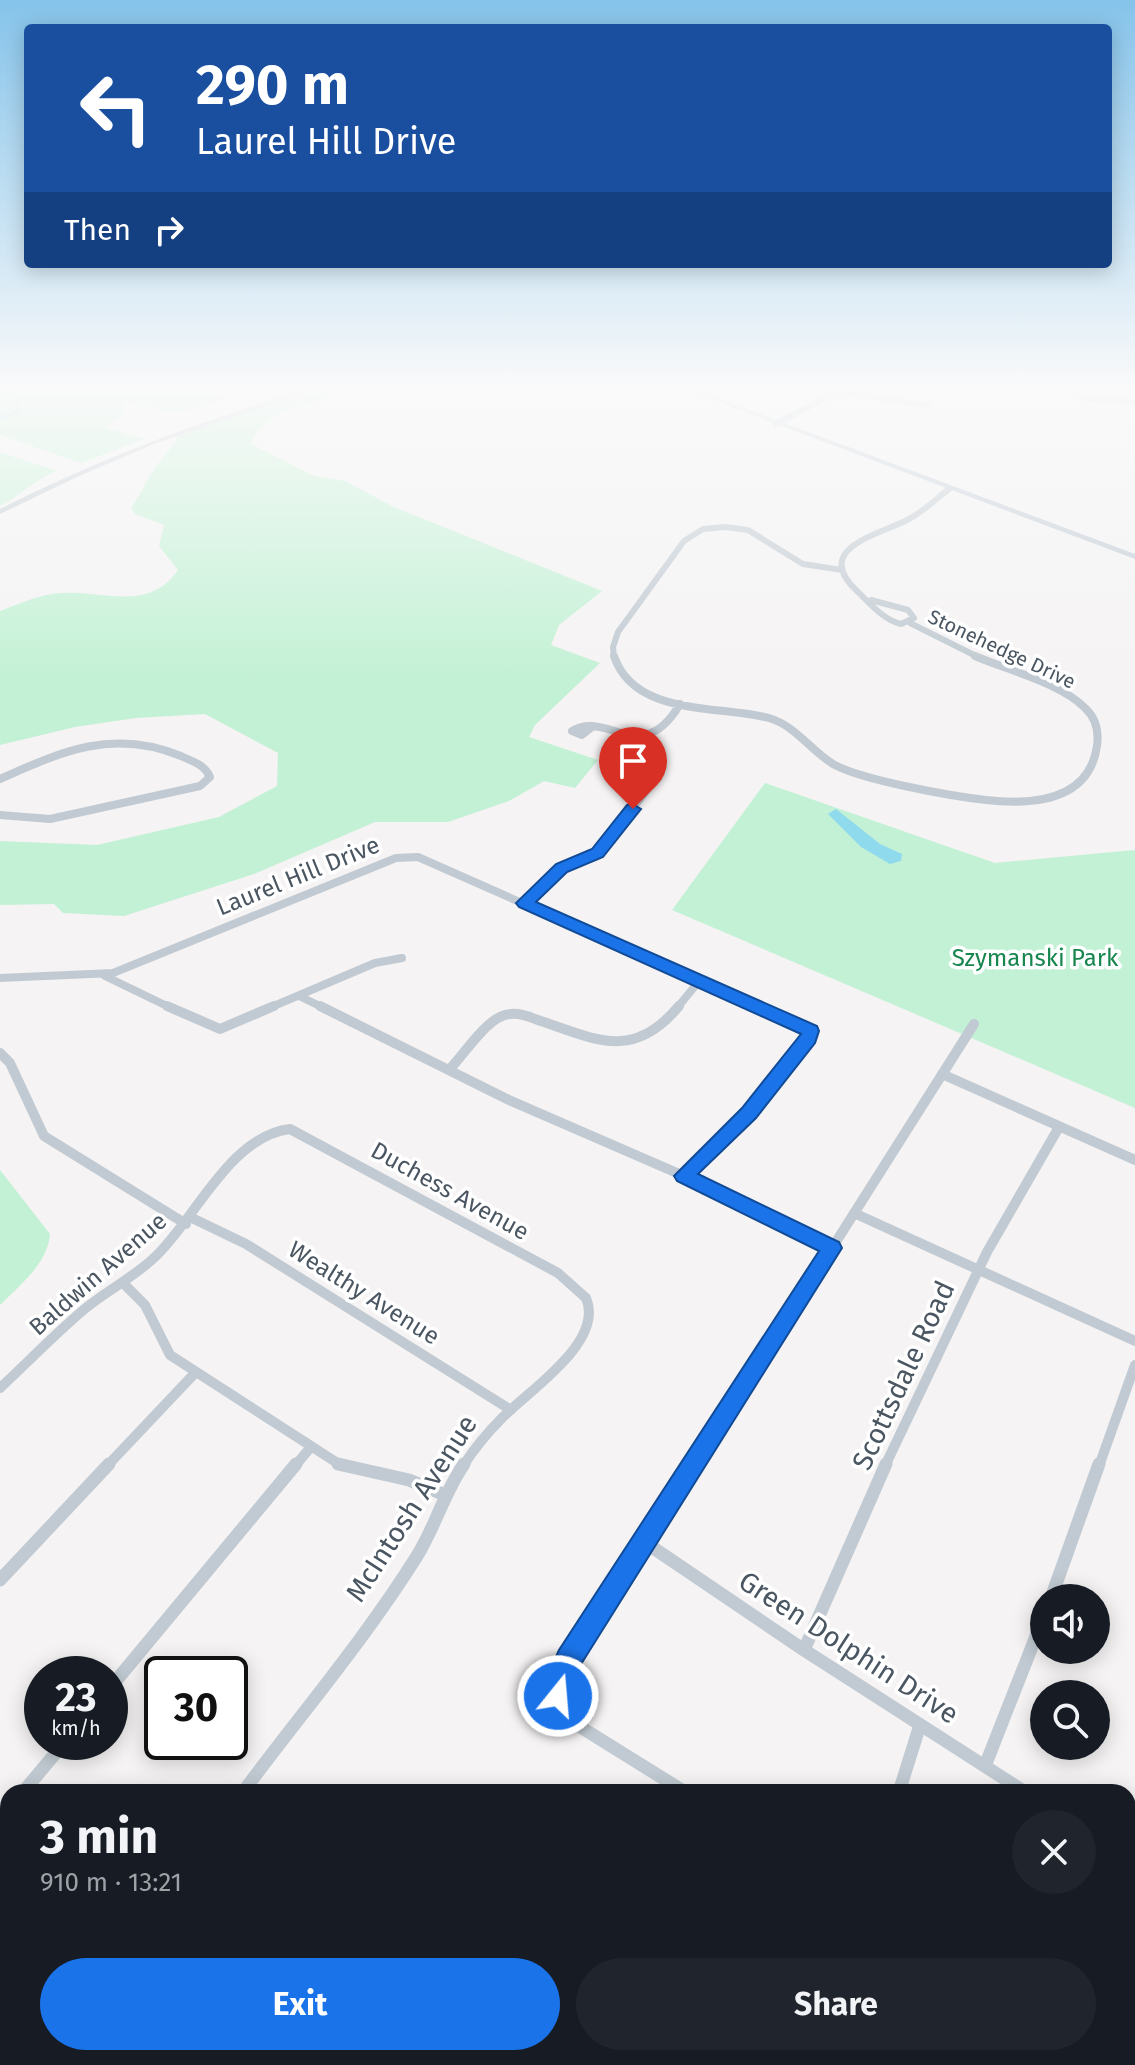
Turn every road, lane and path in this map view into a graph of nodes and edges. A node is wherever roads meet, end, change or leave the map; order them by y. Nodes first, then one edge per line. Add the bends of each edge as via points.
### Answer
1 (47, 486) edge
2 (942, 486) edge
3 (949, 489) junction
4 (0, 512) edge
5 (1135, 557) edge
6 (842, 570) junction
7 (871, 600) junction
8 (910, 623) junction
9 (680, 704) junction
10 (592, 727) dead end
11 (0, 779) edge
12 (649, 787) dead end
13 (0, 815) edge
14 (525, 903) junction
15 (402, 958) dead end
16 (105, 976) junction
17 (0, 978) edge
18 (700, 980) junction
19 (299, 996) junction
20 (974, 1024) dead end
21 (0, 1053) edge
22 (449, 1070) junction
23 (942, 1074) junction
24 (1059, 1127) junction
25 (290, 1129) joint
26 (1135, 1160) edge
27 (684, 1176) junction
28 (854, 1213) junction
29 (189, 1221) junction
30 (832, 1248) junction
31 (977, 1269) junction
32 (123, 1283) junction
33 (586, 1298) joint
34 (1135, 1341) edge
35 (1135, 1365) edge
36 (195, 1373) junction
37 (0, 1388) edge
38 (511, 1410) junction
39 (310, 1448) junction
40 (445, 1495) junction
41 (646, 1543) junction
42 (0, 1580) edge
43 (1056, 1584) edge
44 (804, 1650) junction
45 (1030, 1652) edge
46 (128, 1666) edge
47 (920, 1725) junction
48 (50, 1760) edge
49 (985, 1766) junction
50 (30, 1784) edge
51 (249, 1784) edge
52 (672, 1784) edge
53 (901, 1784) edge
54 (1013, 1784) edge

1 - 4 street
2 - 3 main road
3 - 5 main road
3 - 6 street via 911,518 854,543 843,556
6 - 7 street via 850,585
6 - 9 street, Stonehedge Drive via 803,564 744,529 708,528 686,538 612,647 618,667 631,683
7 - 8 street via 886,620
7 - 8 street via 910,611
8 - 9 street, Stonehedge Drive via 1082,705 1098,730 1093,762 1082,781 1061,794 1030,801 974,799 846,771 775,719
9 - 10 street via 668,725 643,735
11 - 13 street via 61,755 126,742 160,749 210,772 200,786 68,815
12 - 14 street via 600,851 562,868
14 - 16 street, Laurel Hill Drive via 422,858 404,856
14 - 18 street, Laurel Hill Drive
15 - 19 street, Laurel Hill Drive via 375,963
16 - 17 street, Laurel Hill Drive
16 - 19 street, Laurel Hill Drive via 220,1029
18 - 22 street via 660,1026 625,1042 594,1042 522,1013 506,1012
18 - 27 street, Laurel Hill Drive via 803,1025 811,1034 749,1113
19 - 22 street
20 - 23 street
21 - 29 street, Wealthy Avenue via 10,1063 44,1136
22 - 27 street
23 - 24 street
23 - 28 street
24 - 26 street
24 - 31 street, Scottsdale Road
25 - 29 street, Baldwin Avenue via 265,1134 234,1161 204,1194
25 - 33 street, Duchess Avenue via 558,1273
27 - 30 street
28 - 30 street
28 - 31 street
29 - 32 street, Baldwin Avenue
29 - 38 street, Wealthy Avenue via 246,1244
30 - 41 street
31 - 34 street
31 - 44 street, Scottsdale Road
32 - 36 street via 145,1305 164,1348
32 - 37 street, Baldwin Avenue via 71,1320
33 - 38 street, McIntosh Avenue via 590,1319 578,1340 547,1379
35 - 43 street
36 - 39 street
36 - 42 street
38 - 40 street, McIntosh Avenue via 488,1433
39 - 40 street via 352,1471 409,1480
39 - 46 street
40 - 51 street, McIntosh Avenue via 417,1556
41 - 44 street, Green Dolphin Drive
41 - 52 street via 562,1670 558,1696 574,1723
44 - 47 street, Green Dolphin Drive
45 - 49 street
47 - 49 street, Green Dolphin Drive
47 - 53 street
48 - 50 street
49 - 54 street, Green Dolphin Drive

